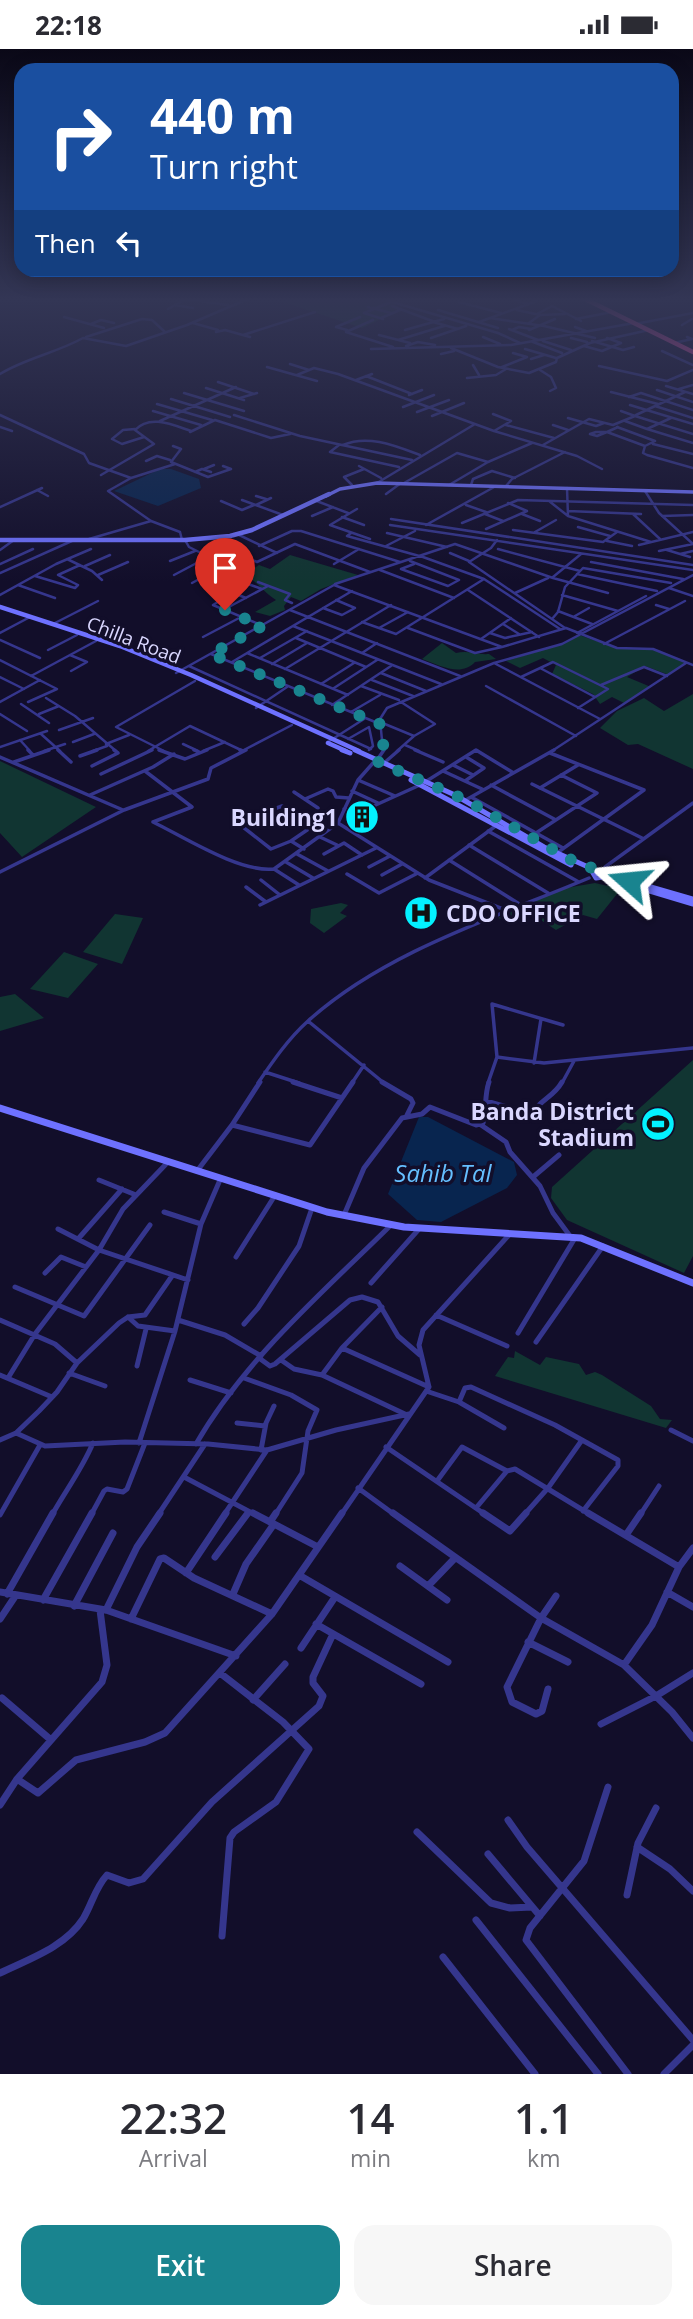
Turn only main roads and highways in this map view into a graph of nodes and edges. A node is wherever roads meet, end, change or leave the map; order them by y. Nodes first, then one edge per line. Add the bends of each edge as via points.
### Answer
1 (693, 492) edge
2 (0, 540) edge
3 (0, 609) edge
4 (29, 618) junction
5 (93, 639) junction
6 (178, 671) junction
7 (258, 707) junction
8 (283, 719) junction
9 (330, 741) junction
10 (374, 762) junction
11 (423, 783) junction
12 (500, 824) junction
13 (598, 874) junction
14 (693, 902) edge
15 (0, 1108) edge
16 (693, 1283) edge

1 - 2 main road via 377,483 352,485 237,534 183,540
3 - 4 main road, Chilla Road
4 - 5 main road, Chilla Road
4 - 5 main road
5 - 6 main road, Chilla Road
6 - 7 main road
6 - 7 main road, Chilla Road
7 - 8 main road, Chilla Road
8 - 9 main road
8 - 9 main road, Chilla Road
9 - 10 main road, Chilla Road
9 - 10 main road
10 - 11 main road, Chilla Road
10 - 11 main road
11 - 12 main road via 466,800
12 - 13 main road
12 - 13 main road via 551,857
13 - 14 main road
15 - 16 main road via 312,1208 419,1229 573,1237

